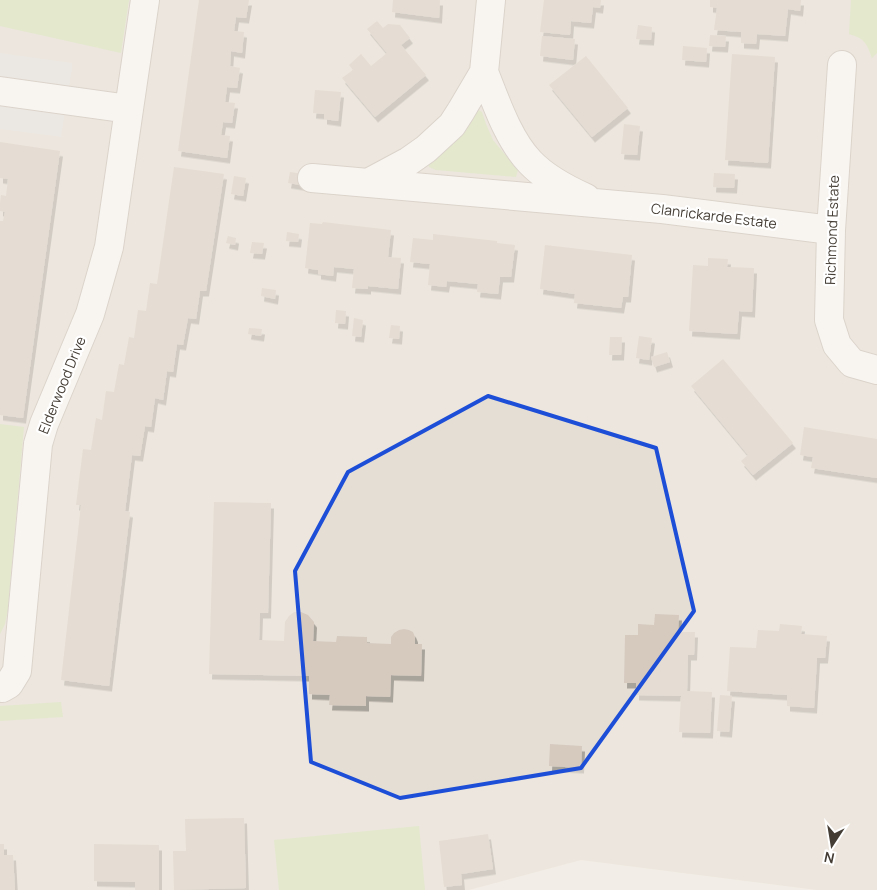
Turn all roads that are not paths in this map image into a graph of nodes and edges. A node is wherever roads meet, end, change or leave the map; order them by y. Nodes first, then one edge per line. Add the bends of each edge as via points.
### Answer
1 (145, 0) edge
2 (491, 0) edge
3 (842, 65) dead end
4 (484, 72) junction
5 (0, 91) edge
6 (129, 109) junction
7 (312, 178) dead end
8 (368, 183) junction
9 (597, 203) junction
10 (831, 230) junction
11 (877, 370) edge
12 (2, 688) dead end

1 - 6 street, Elderwood Drive
2 - 4 street, Clanrickarde Estate
3 - 10 street, Richmond Estate
4 - 8 street, Clanrickarde Estate via 452,125 442,135 409,161
4 - 9 street, Clanrickarde Estate via 506,126 530,163 569,190
5 - 6 street
6 - 12 street, Elderwood Drive via 109,247 90,314 38,444 17,671 9,684
7 - 8 street, Clanrickarde Estate
8 - 9 street, Clanrickarde Estate
9 - 10 street, Clanrickarde Estate
10 - 11 street, Richmond Estate via 829,320 837,346 852,362

